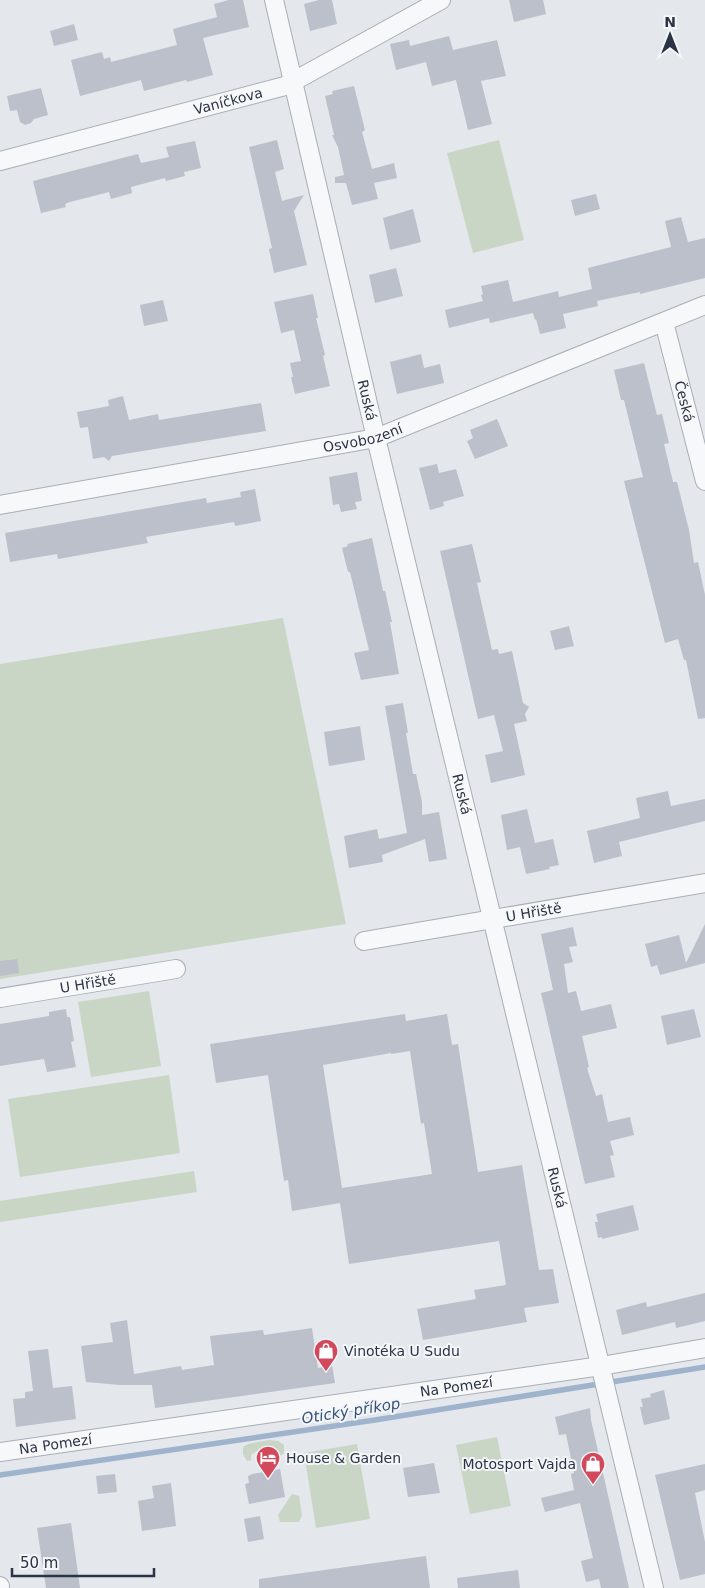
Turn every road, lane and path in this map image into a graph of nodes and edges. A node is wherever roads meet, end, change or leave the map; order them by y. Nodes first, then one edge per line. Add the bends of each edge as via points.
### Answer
1 (274, 0) edge
2 (441, 0) edge
3 (293, 82) junction
4 (0, 161) edge
5 (705, 305) edge
6 (664, 322) junction
7 (376, 438) junction
8 (705, 481) edge
9 (0, 505) edge
10 (705, 883) edge
11 (494, 919) junction
12 (364, 941) dead end
13 (176, 969) dead end
14 (0, 998) edge
15 (705, 1348) edge
16 (602, 1371) junction
17 (0, 1452) edge
18 (654, 1588) edge

1 - 3 street, Ruská
2 - 3 street, Vaníčkova
3 - 4 street, Vaníčkova
3 - 7 street, Ruská
5 - 6 street, Osvobození
6 - 7 street, Osvobození
6 - 8 street, Česká
7 - 9 street, Osvobození
7 - 11 street, Ruská
10 - 11 street, U Hřiště
11 - 12 street, U Hřiště
11 - 16 street, Ruská
13 - 14 street, U Hřiště
15 - 16 street, Na Pomezí
16 - 17 street, Na Pomezí
16 - 18 street, Ruská

